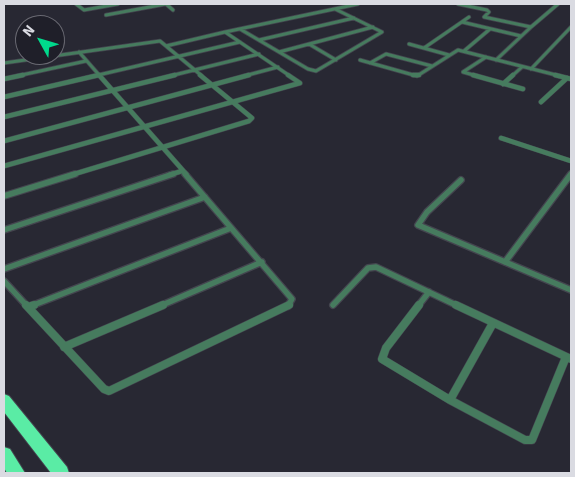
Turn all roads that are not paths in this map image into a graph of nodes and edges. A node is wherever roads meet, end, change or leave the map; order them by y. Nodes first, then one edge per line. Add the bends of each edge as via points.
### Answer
1 (76, 4) edge
2 (118, 4) edge
3 (166, 4) edge
4 (358, 4) edge
5 (458, 4) edge
6 (558, 4) edge
7 (335, 9) junction
8 (173, 10) dead end
9 (106, 16) dead end
10 (468, 17) dead end
11 (354, 18) junction
12 (462, 22) junction
13 (373, 27) junction
14 (531, 27) junction
15 (571, 27) edge
16 (240, 29) junction
17 (490, 29) junction
18 (225, 32) junction
19 (521, 36) junction
20 (259, 40) junction
21 (240, 42) junction
22 (309, 44) junction
23 (409, 44) dead end
24 (166, 46) junction
25 (424, 48) junction
26 (464, 51) junction
27 (79, 52) junction
28 (279, 52) junction
29 (259, 54) junction
30 (449, 54) junction
31 (179, 56) junction
32 (486, 57) junction
33 (86, 60) junction
34 (336, 60) junction
35 (360, 60) dead end
36 (496, 60) junction
37 (4, 63) edge
38 (370, 63) junction
39 (432, 66) junction
40 (522, 66) junction
41 (278, 67) junction
42 (531, 69) junction
43 (195, 70) junction
44 (98, 75) junction
45 (4, 79) edge
46 (569, 79) edge
47 (213, 84) junction
48 (503, 84) junction
49 (523, 89) dead end
50 (112, 90) junction
51 (4, 97) edge
52 (234, 102) junction
53 (541, 102) dead end
54 (127, 108) junction
55 (4, 117) edge
56 (144, 127) junction
57 (501, 138) dead end
58 (4, 140) edge
59 (161, 147) junction
60 (571, 161) edge
61 (4, 166) edge
62 (182, 171) junction
63 (571, 174) edge
64 (462, 180) dead end
65 (4, 196) edge
66 (205, 197) junction
67 (231, 228) junction
68 (4, 230) edge
69 (262, 262) junction
70 (505, 262) junction
71 (4, 270) edge
72 (4, 281) edge
73 (571, 290) edge
74 (429, 292) junction
75 (333, 305) dead end
76 (28, 307) junction
77 (494, 323) junction
78 (64, 347) junction
79 (568, 358) edge
80 (450, 400) junction
81 (4, 401) edge
82 (4, 455) edge
83 (17, 473) edge
84 (60, 473) edge

1 - 2 street via 84,10
3 - 8 street
3 - 9 street
4 - 7 street
5 - 14 street via 487,10 489,12 484,17
6 - 14 street
7 - 11 street
7 - 16 street
10 - 12 street
11 - 13 street
11 - 20 street
12 - 17 street
12 - 25 street
13 - 22 street
13 - 34 street via 381,34
14 - 19 street
15 - 42 street
16 - 18 street
16 - 20 street
17 - 19 street
17 - 26 street
18 - 21 street
18 - 24 street
19 - 36 street
20 - 28 street
21 - 29 street
21 - 31 street
22 - 28 street
22 - 34 street
23 - 25 street
24 - 27 street via 158,40
24 - 31 street
25 - 30 street
26 - 30 street via 456,50
26 - 32 street
27 - 33 street
27 - 37 street
28 - 34 street via 312,71
29 - 41 street
29 - 43 street
30 - 39 street
31 - 43 street
31 - 44 street
32 - 36 street
32 - 48 street via 463,72
33 - 44 street
33 - 45 street
35 - 38 street
36 - 40 street
38 - 39 street via 386,54
38 - 39 street via 417,76
40 - 42 street
40 - 48 street
41 - 47 street
41 - 52 street via 300,83
42 - 46 street
43 - 47 street
43 - 50 street
44 - 50 street
44 - 51 street
46 - 53 street
47 - 52 street
47 - 54 street
48 - 49 street
50 - 54 street
50 - 55 street
52 - 56 street
52 - 59 street via 252,119
54 - 56 street
54 - 58 street
56 - 59 street
56 - 61 street
57 - 60 street
59 - 62 street
59 - 65 street
62 - 66 street
62 - 68 street
63 - 70 street
64 - 70 street via 427,212 418,225
66 - 67 street
66 - 71 street
67 - 69 street
67 - 76 street
69 - 78 street
69 - 78 street via 292,299 290,306 115,390 104,389
70 - 73 street
72 - 76 street
74 - 75 street via 372,266
74 - 77 street
74 - 80 street via 382,357
76 - 78 street
77 - 79 street
77 - 80 street
79 - 80 street via 530,441
81 - 84 highway
82 - 83 highway

